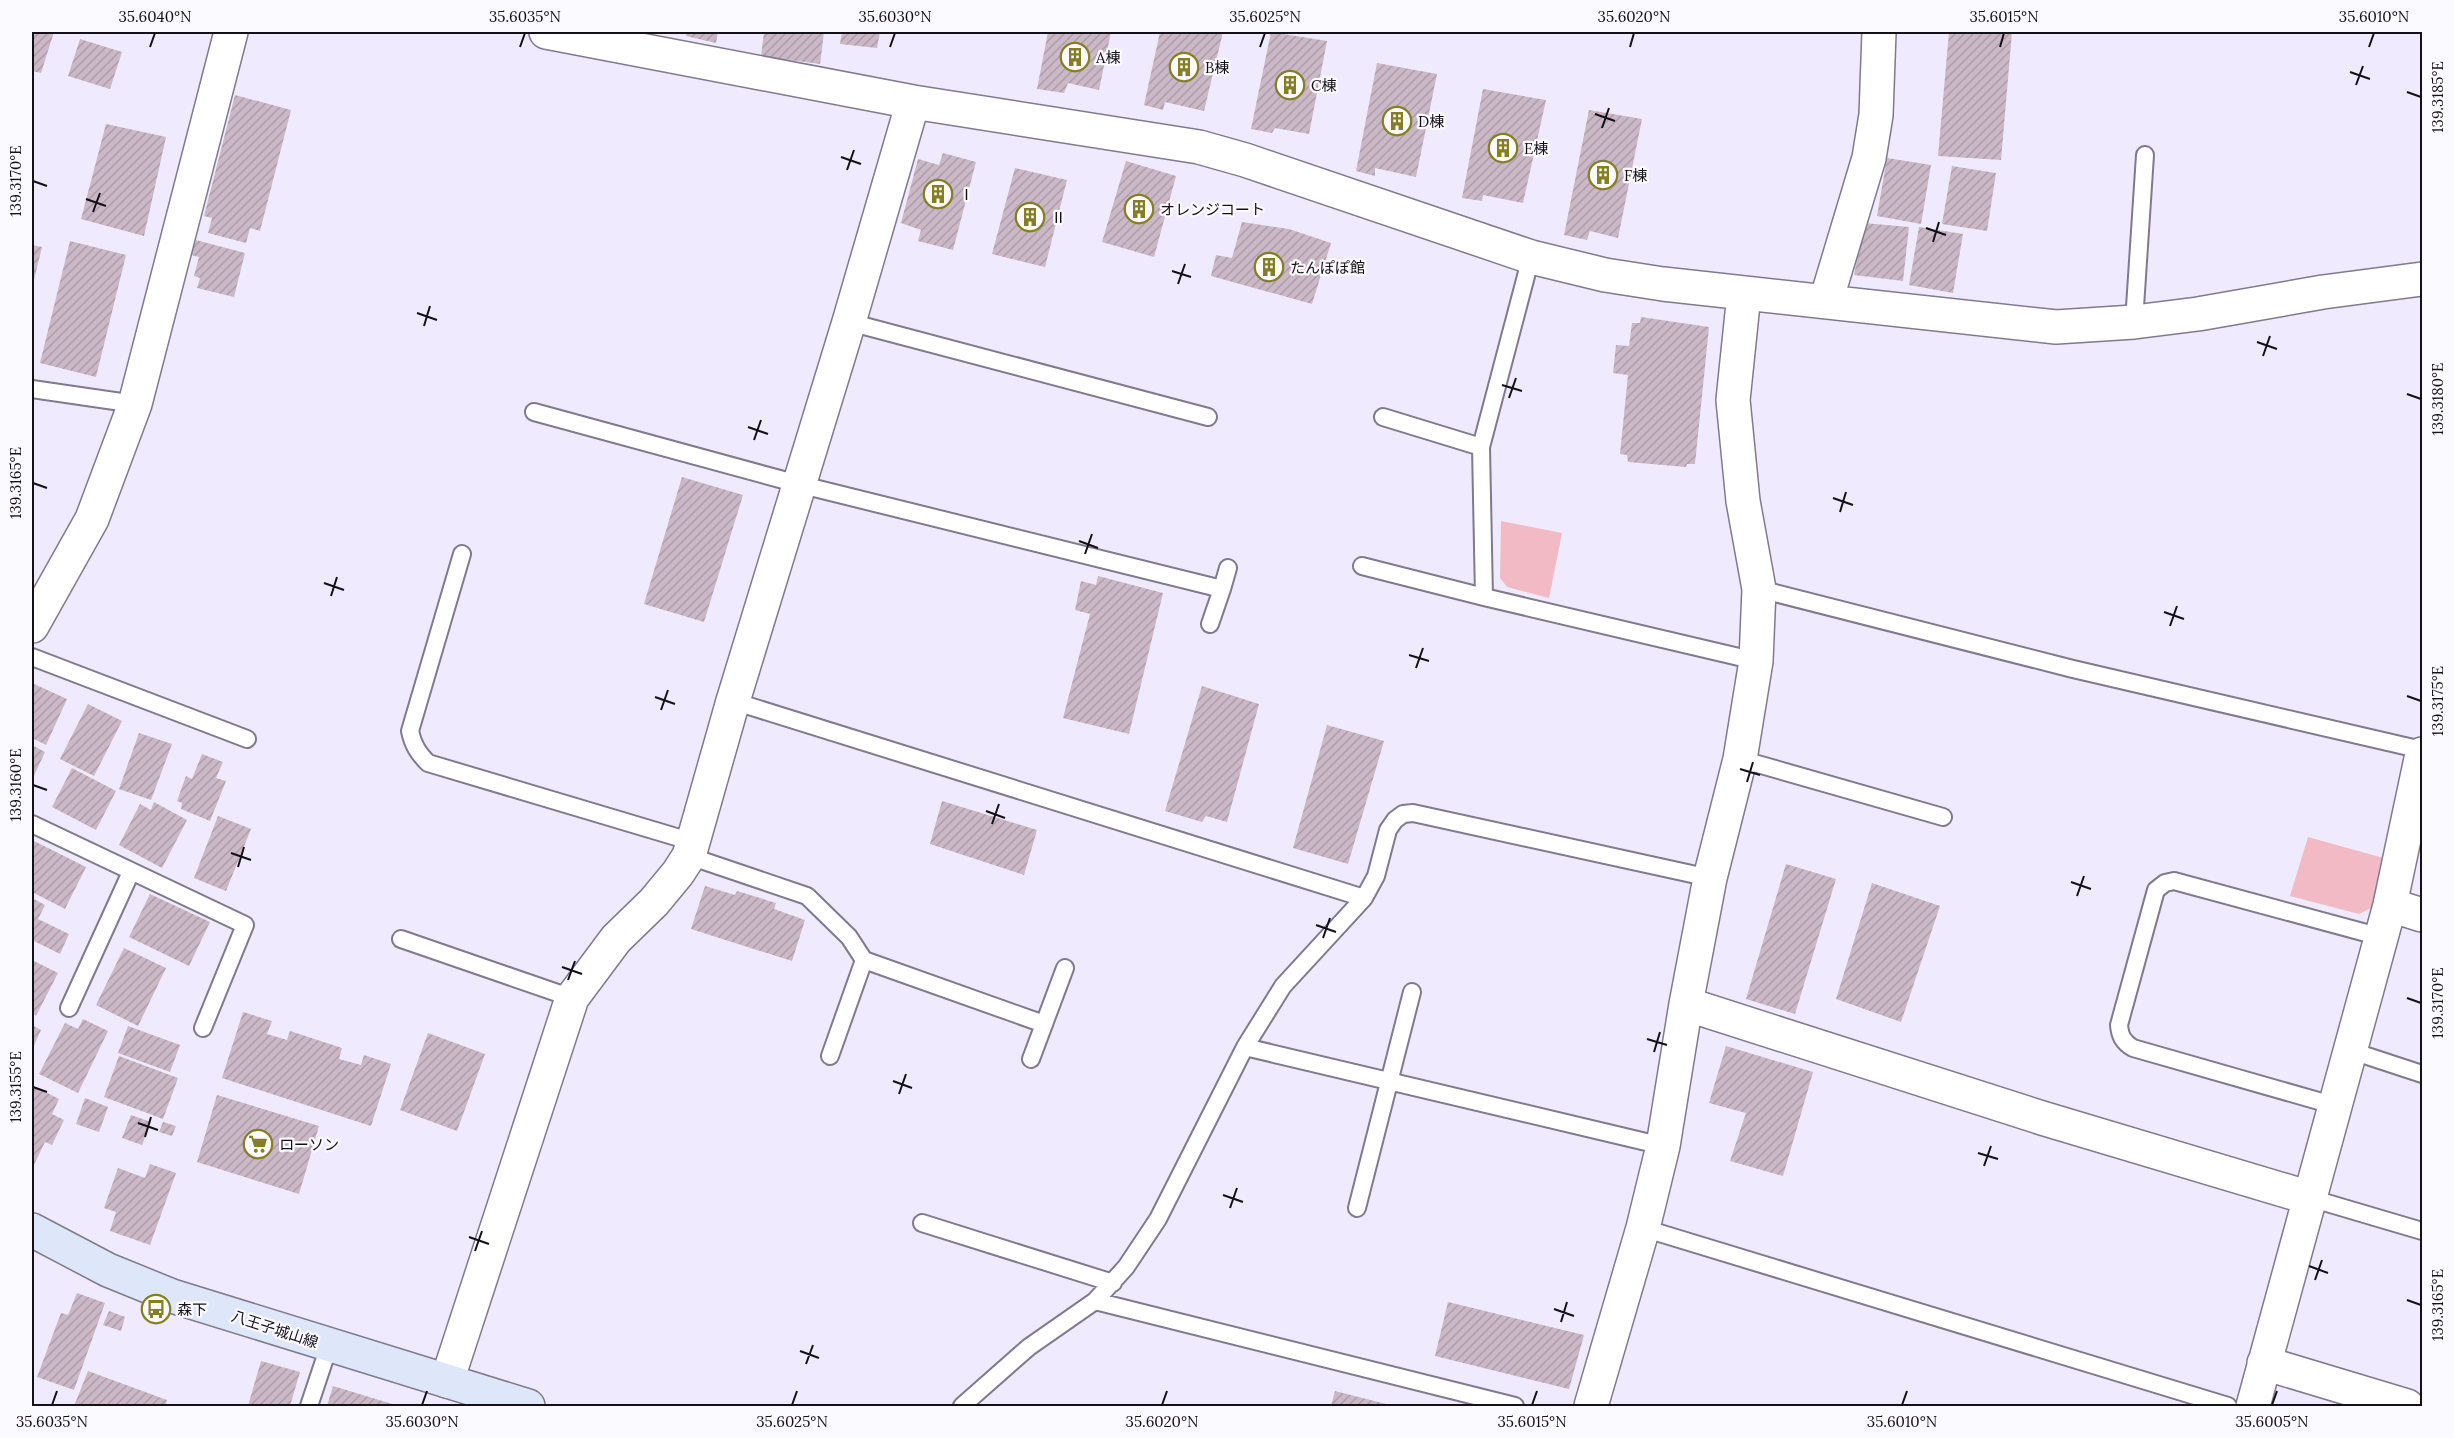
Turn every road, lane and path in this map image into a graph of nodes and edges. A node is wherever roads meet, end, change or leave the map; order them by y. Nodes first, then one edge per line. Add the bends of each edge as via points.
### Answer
1 (231, 32) edge
2 (546, 32) edge
3 (1879, 32) edge
4 (913, 102) junction
5 (2145, 154) dead end
6 (1531, 257) junction
7 (2422, 279) edge
8 (1744, 294) junction
9 (1826, 301) junction
10 (849, 322) junction
11 (2134, 322) junction
12 (32, 388) edge
13 (135, 404) junction
14 (534, 412) dead end
15 (1208, 417) dead end
16 (1383, 417) dead end
17 (1481, 447) junction
18 (798, 484) junction
19 (462, 554) dead end
20 (1362, 566) dead end
21 (1228, 568) dead end
22 (1222, 589) junction
23 (1759, 589) junction
24 (1484, 597) junction
25 (1210, 624) dead end
26 (32, 626) edge
27 (32, 657) edge
28 (1756, 661) junction
29 (733, 701) junction
30 (247, 739) dead end
31 (1740, 759) junction
32 (2421, 766) edge
33 (1943, 817) dead end
34 (32, 824) edge
35 (691, 849) junction
36 (131, 872) junction
37 (1710, 878) junction
38 (1364, 898) junction
39 (2390, 905) junction
40 (2422, 915) edge
41 (2381, 937) junction
42 (401, 939) dead end
43 (864, 960) junction
44 (1065, 968) dead end
45 (1412, 992) dead end
46 (572, 998) junction
47 (1686, 1004) junction
48 (69, 1008) dead end
49 (1044, 1024) junction
50 (203, 1028) dead end
51 (1245, 1047) junction
52 (2352, 1051) junction
53 (830, 1056) dead end
54 (1031, 1059) dead end
55 (2422, 1074) edge
56 (1390, 1081) junction
57 (2336, 1106) junction
58 (1664, 1146) junction
59 (2310, 1198) junction
60 (1357, 1208) dead end
61 (922, 1223) dead end
62 (1643, 1228) junction
63 (32, 1230) edge
64 (2422, 1231) edge
65 (1113, 1283) junction
66 (1095, 1301) junction
67 (328, 1346) junction
68 (2264, 1363) junction
69 (447, 1381) junction
70 (1599, 1405) edge
71 (309, 1407) edge
72 (528, 1407) edge
73 (962, 1407) edge
74 (1515, 1407) edge
75 (2228, 1407) edge
76 (2253, 1407) edge
77 (2407, 1407) edge

1 - 13 street
2 - 4 street
3 - 9 street via 1876,115 1869,158
4 - 6 street via 1199,147
4 - 10 street
5 - 11 lane
6 - 8 street via 1605,275
6 - 17 lane
7 - 11 street
8 - 9 street
8 - 23 street via 1733,400 1743,501
9 - 11 street via 2055,327
10 - 15 lane
10 - 18 street
12 - 13 lane
13 - 26 street via 92,519
14 - 18 lane
16 - 17 lane
17 - 24 lane
18 - 22 lane
18 - 29 street
19 - 35 lane via 410,731 418,753 428,763
20 - 24 lane
21 - 22 lane
22 - 25 lane
23 - 28 street
23 - 32 lane via 2073,669
24 - 28 lane
27 - 30 lane
28 - 31 street
29 - 35 street
29 - 38 lane
31 - 33 lane
31 - 37 street
32 - 39 street
34 - 36 lane
35 - 43 lane via 807,896 849,937
35 - 46 street via 678,873 616,939
36 - 48 lane
36 - 50 lane via 245,925
37 - 38 lane via 1413,813 1403,814 1388,830 1376,876
37 - 47 street
38 - 51 lane via 1282,986
39 - 40 street
39 - 41 street
41 - 52 street
41 - 57 lane via 2174,880 2165,883 2156,890 2119,1025 2120,1035 2133,1048
42 - 46 lane
43 - 49 lane
43 - 53 lane
44 - 49 lane
45 - 56 lane
46 - 69 street
47 - 58 street
47 - 59 street via 2042,1118
49 - 54 lane
51 - 56 lane
51 - 65 lane via 1158,1220
52 - 55 lane
52 - 57 street
56 - 58 lane
56 - 60 lane
57 - 59 street
58 - 62 street
59 - 64 lane
59 - 68 street
61 - 65 lane
62 - 70 street
62 - 75 lane
63 - 67 main road, 八王子城山線 via 108,1270 172,1296
65 - 66 lane
66 - 73 lane via 1029,1347
66 - 74 lane
67 - 69 main road, 八王子城山線
67 - 71 lane
68 - 76 street
68 - 77 street
69 - 72 main road, 八王子城山線

